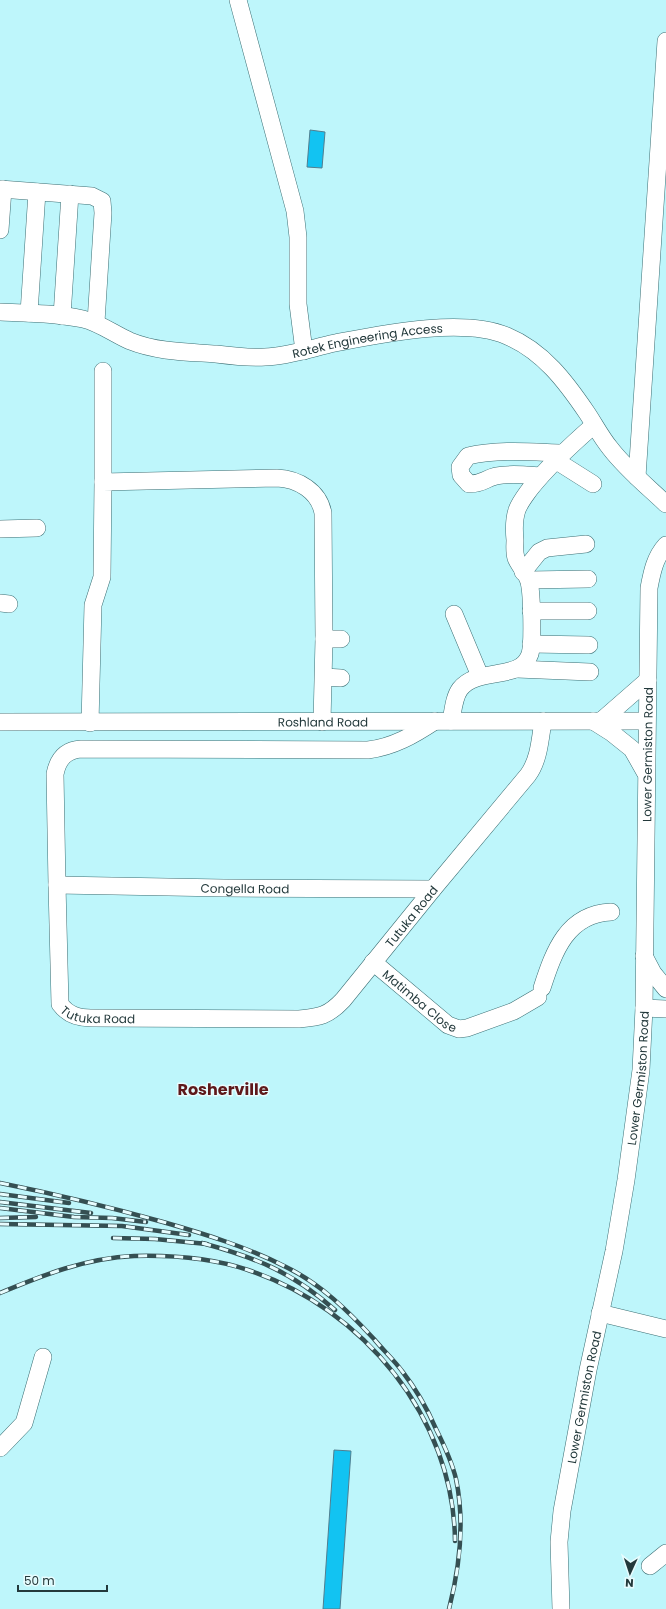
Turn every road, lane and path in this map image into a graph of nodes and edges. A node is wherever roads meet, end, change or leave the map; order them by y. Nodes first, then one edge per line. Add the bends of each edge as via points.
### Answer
1 (238, 0) edge
2 (666, 41) edge
3 (1, 189) edge
4 (37, 192) junction
5 (70, 194) junction
6 (0, 230) edge
7 (0, 312) edge
8 (29, 313) junction
9 (62, 316) junction
10 (96, 322) junction
11 (304, 351) junction
12 (103, 371) dead end
13 (594, 425) junction
14 (483, 452) junction
15 (559, 457) junction
16 (501, 475) junction
17 (540, 476) junction
18 (103, 482) junction
19 (593, 484) dead end
20 (651, 486) edge
21 (666, 504) edge
22 (37, 528) dead end
23 (0, 529) edge
24 (586, 544) dead end
25 (666, 545) edge
26 (526, 576) junction
27 (588, 579) dead end
28 (531, 611) junction
29 (588, 611) dead end
30 (454, 614) dead end
31 (531, 644) junction
32 (589, 645) dead end
33 (517, 669) junction
34 (590, 672) dead end
35 (480, 676) junction
36 (324, 677) junction
37 (340, 678) dead end
38 (648, 680) junction
39 (443, 721) junction
40 (543, 721) junction
41 (597, 721) junction
42 (646, 721) junction
43 (0, 722) edge
44 (90, 722) junction
45 (322, 722) junction
46 (646, 774) junction
47 (57, 885) junction
48 (433, 888) junction
49 (611, 912) dead end
50 (644, 956) junction
51 (373, 962) junction
52 (666, 989) edge
53 (644, 1008) junction
54 (666, 1009) edge
55 (600, 1313) junction
56 (666, 1329) edge
57 (43, 1357) dead end
58 (0, 1448) edge
59 (666, 1553) edge
60 (650, 1566) dead end
61 (561, 1609) edge

1 - 11 street via 295,211 298,237 298,304
2 - 20 street
3 - 4 street
3 - 6 street
4 - 5 street
4 - 8 street
5 - 9 street
5 - 10 street via 98,197 104,206
7 - 8 street, Rotek Engineering Access
8 - 9 street, Rotek Engineering Access
9 - 10 street, Rotek Engineering Access
10 - 11 street, Rotek Engineering Access via 131,341 178,351 264,357
11 - 13 street, Rotek Engineering Access via 395,332 472,327 488,330 522,344 549,363
12 - 18 street
13 - 15 street
13 - 20 street, Rotek Engineering Access via 608,447
14 - 15 street via 499,451
14 - 16 street
14 - 16 street via 468,456 460,467 461,475 469,484 479,484
15 - 17 street
15 - 19 street
16 - 17 street
17 - 26 street via 516,511 516,557
18 - 36 street via 285,478 300,483 317,498 323,513 318,619 333,639
18 - 44 street via 102,577 94,605
20 - 21 street, Rotek Engineering Access
22 - 23 street
24 - 26 street via 547,548 540,552
25 - 38 street, Lower Germiston Road via 654,564 649,588
26 - 27 street
26 - 28 street via 531,595
28 - 29 street
28 - 31 street
30 - 35 street
31 - 32 street
31 - 33 street via 526,663
33 - 34 street
33 - 35 street
35 - 39 street via 469,681 460,690
36 - 37 street
36 - 45 street
38 - 41 street
38 - 42 street, Lower Germiston Road
39 - 40 street, Roshland Road
39 - 45 street, Roshland Road
39 - 47 street, Tutuka Road via 398,742 368,750 74,750 57,764 55,774
40 - 41 street, Roshland Road
40 - 48 street, Tutuka Road via 533,768
41 - 42 street, Roshland Road
41 - 46 street via 632,749
42 - 46 street, Lower Germiston Road
43 - 44 street, Roshland Road
44 - 45 street, Roshland Road
46 - 50 street, Lower Germiston Road
47 - 48 street, Congella Road
47 - 51 street, Tutuka Road via 60,1004 65,1010 82,1018 319,1018 335,1009
48 - 51 street, Tutuka Road
49 - 51 street, Matimba Close via 584,918 572,927 556,952 540,993 514,1011 467,1028 448,1025
50 - 52 street
50 - 53 street, Lower Germiston Road
53 - 54 street
53 - 55 street, Lower Germiston Road via 641,1070 626,1180
55 - 56 street
55 - 61 street, Lower Germiston Road via 562,1511 559,1542
57 - 58 street via 24,1423
59 - 60 street

